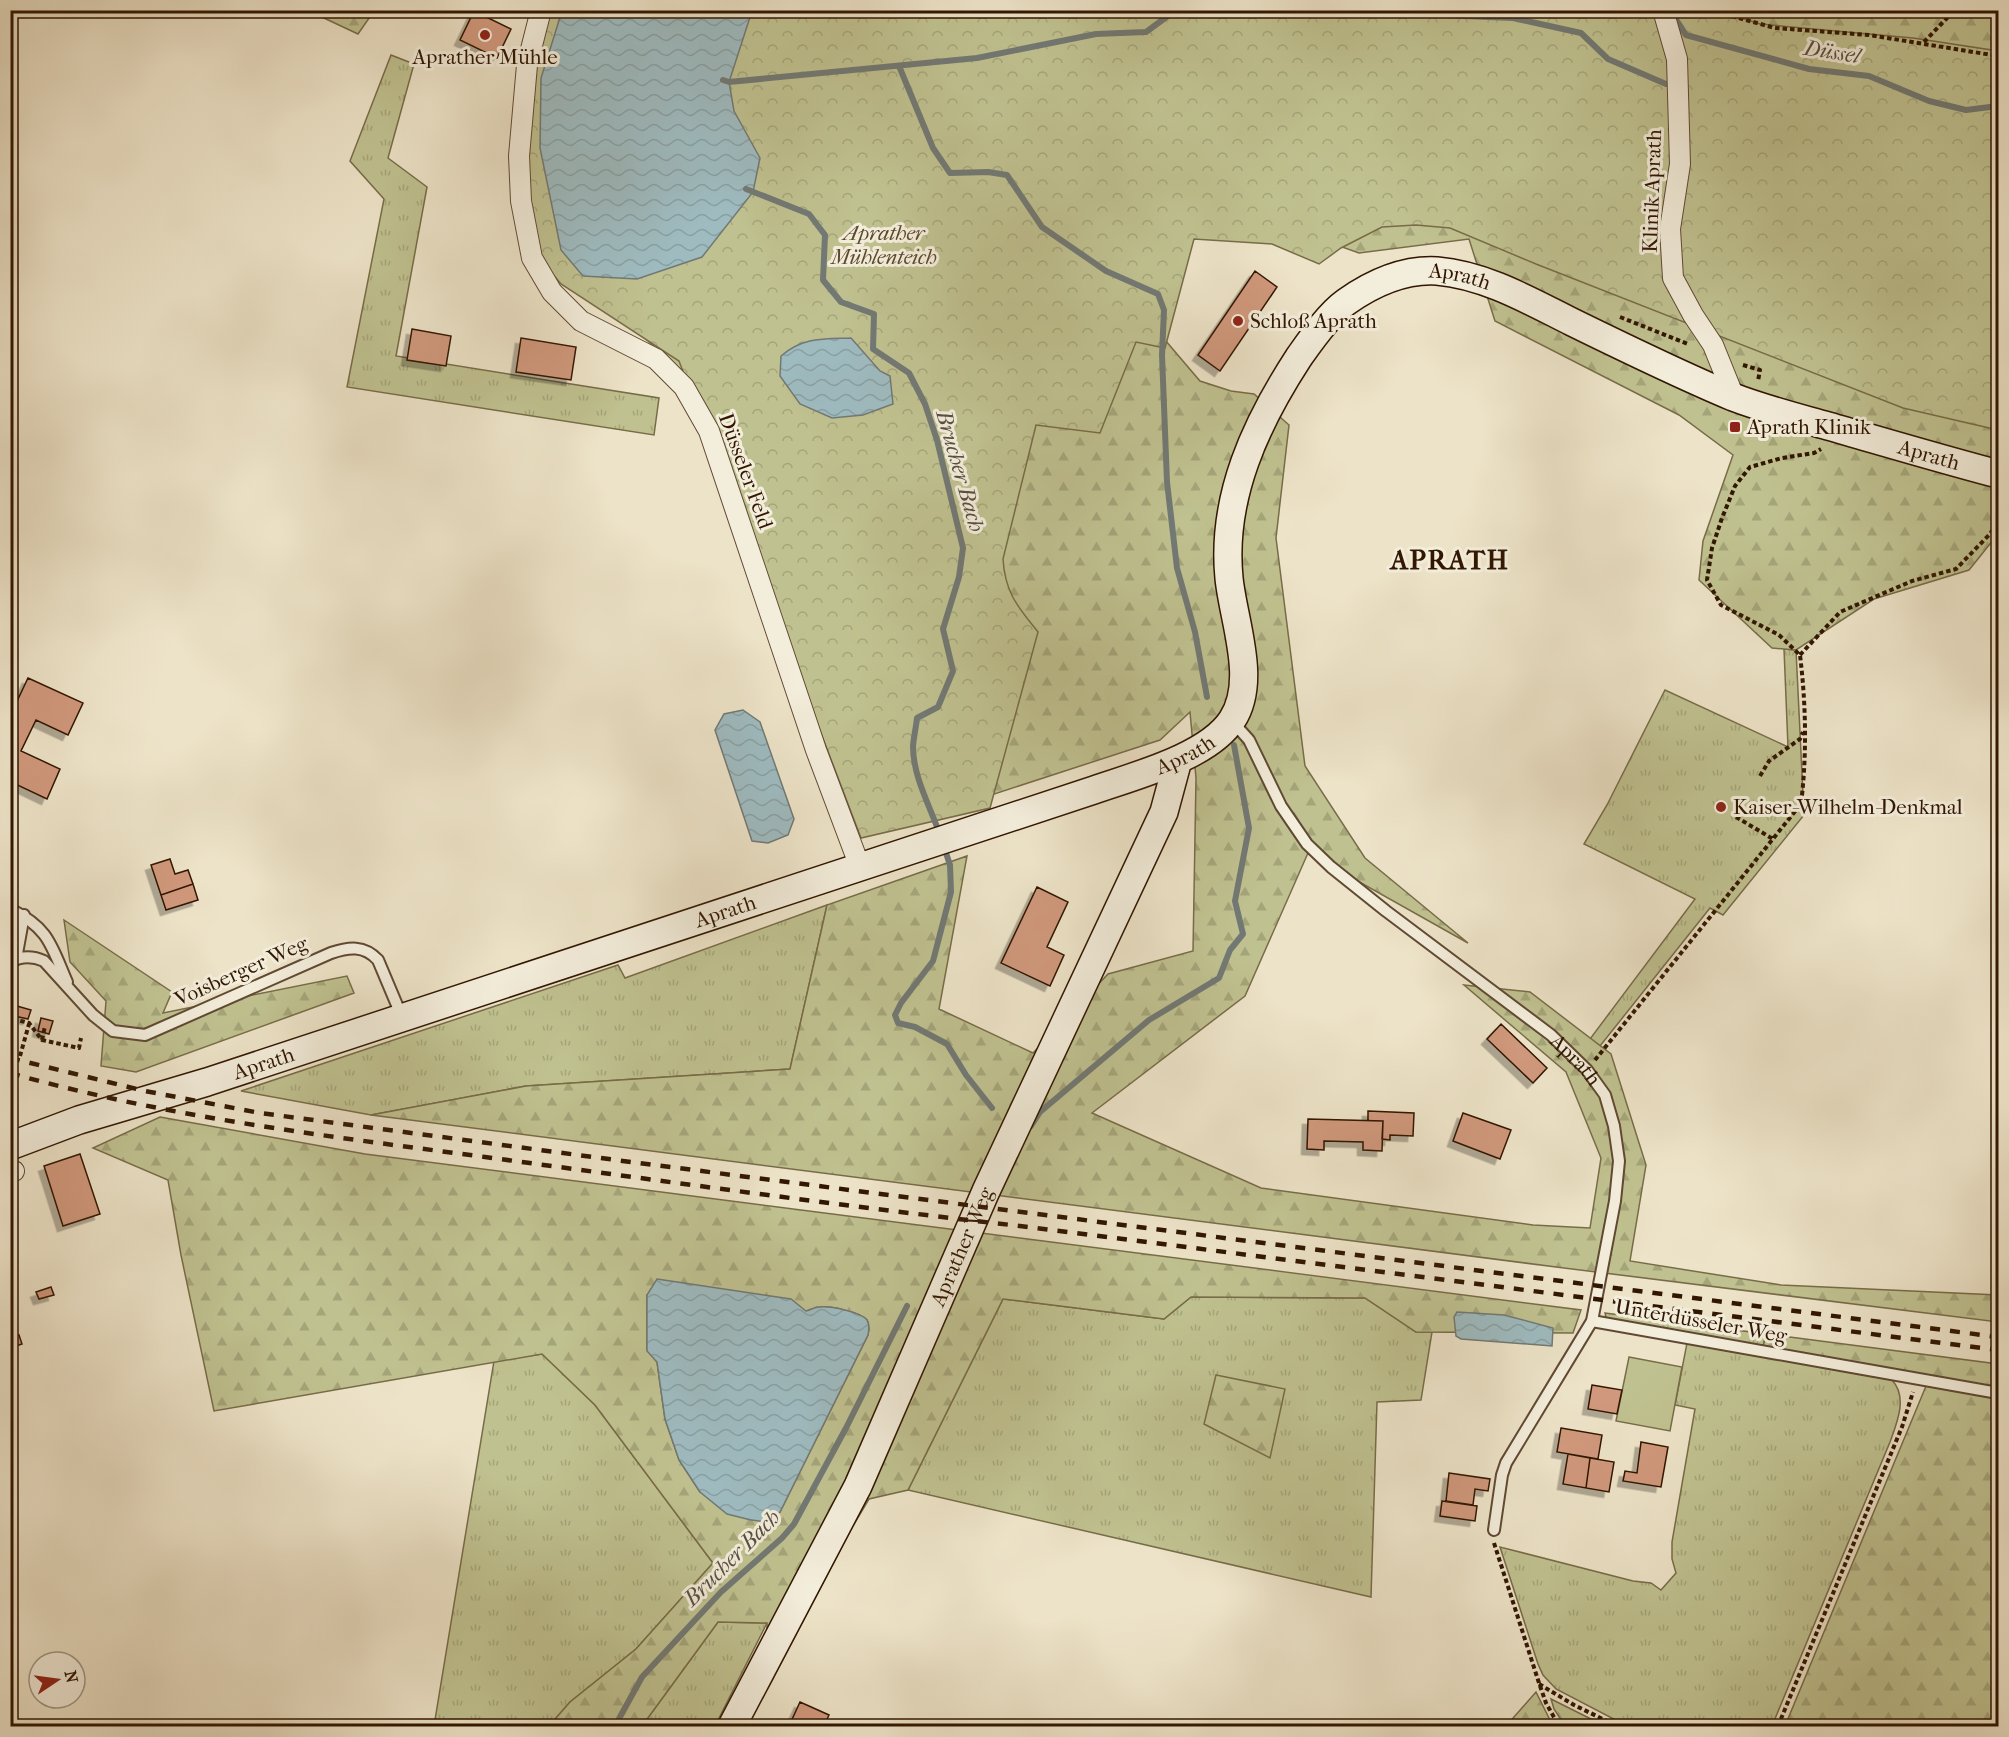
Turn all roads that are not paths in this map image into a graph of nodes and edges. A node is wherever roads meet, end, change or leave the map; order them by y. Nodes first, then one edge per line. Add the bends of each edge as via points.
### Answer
1 (541, 10) edge
2 (1664, 12) edge
3 (1734, 397) junction
4 (1995, 484) edge
5 (1232, 721) junction
6 (1178, 760) junction
7 (860, 867) junction
8 (10, 909) edge
9 (24, 915) junction
10 (13, 960) edge
11 (71, 990) junction
12 (402, 1018) junction
13 (12, 1163) edge
14 (1592, 1321) junction
15 (1998, 1393) edge
16 (1494, 1530) road end
17 (732, 1726) edge

1 - 7 street, Düsseler Feld via 527,65 519,156 521,201 532,258 552,292 581,321 656,359 684,387 709,431 816,750
2 - 3 street, Klinik Aprath via 1677,59 1680,164 1670,229 1673,278 1718,355
3 - 4 main road, Aprath
3 - 5 main road, Aprath via 1477,278 1437,271 1409,273 1379,281 1342,304 1309,342 1275,394 1248,451 1234,498 1228,578 1243,676 1239,705
5 - 6 main road, Aprath via 1214,739
5 - 14 lane, Aprath via 1249,740 1281,806 1307,844 1395,918 1551,1035 1587,1070 1605,1095 1619,1161
6 - 7 main road, Aprath
6 - 17 main road, Aprather Weg via 1164,812 986,1191 858,1486
7 - 12 main road, Aprath
8 - 9 lane, Voisberger Weg
9 - 10 lane
9 - 11 lane, Voisberger Weg via 49,939
10 - 11 lane, Voisberger Weg via 44,961
11 - 12 lane, Voisberger Weg via 113,1031 145,1035 331,953 357,948 378,960
12 - 13 main road, Aprath via 79,1120
14 - 15 lane, Unterdüsseler Weg
14 - 16 lane, Unterdüsseler Weg via 1506,1463

